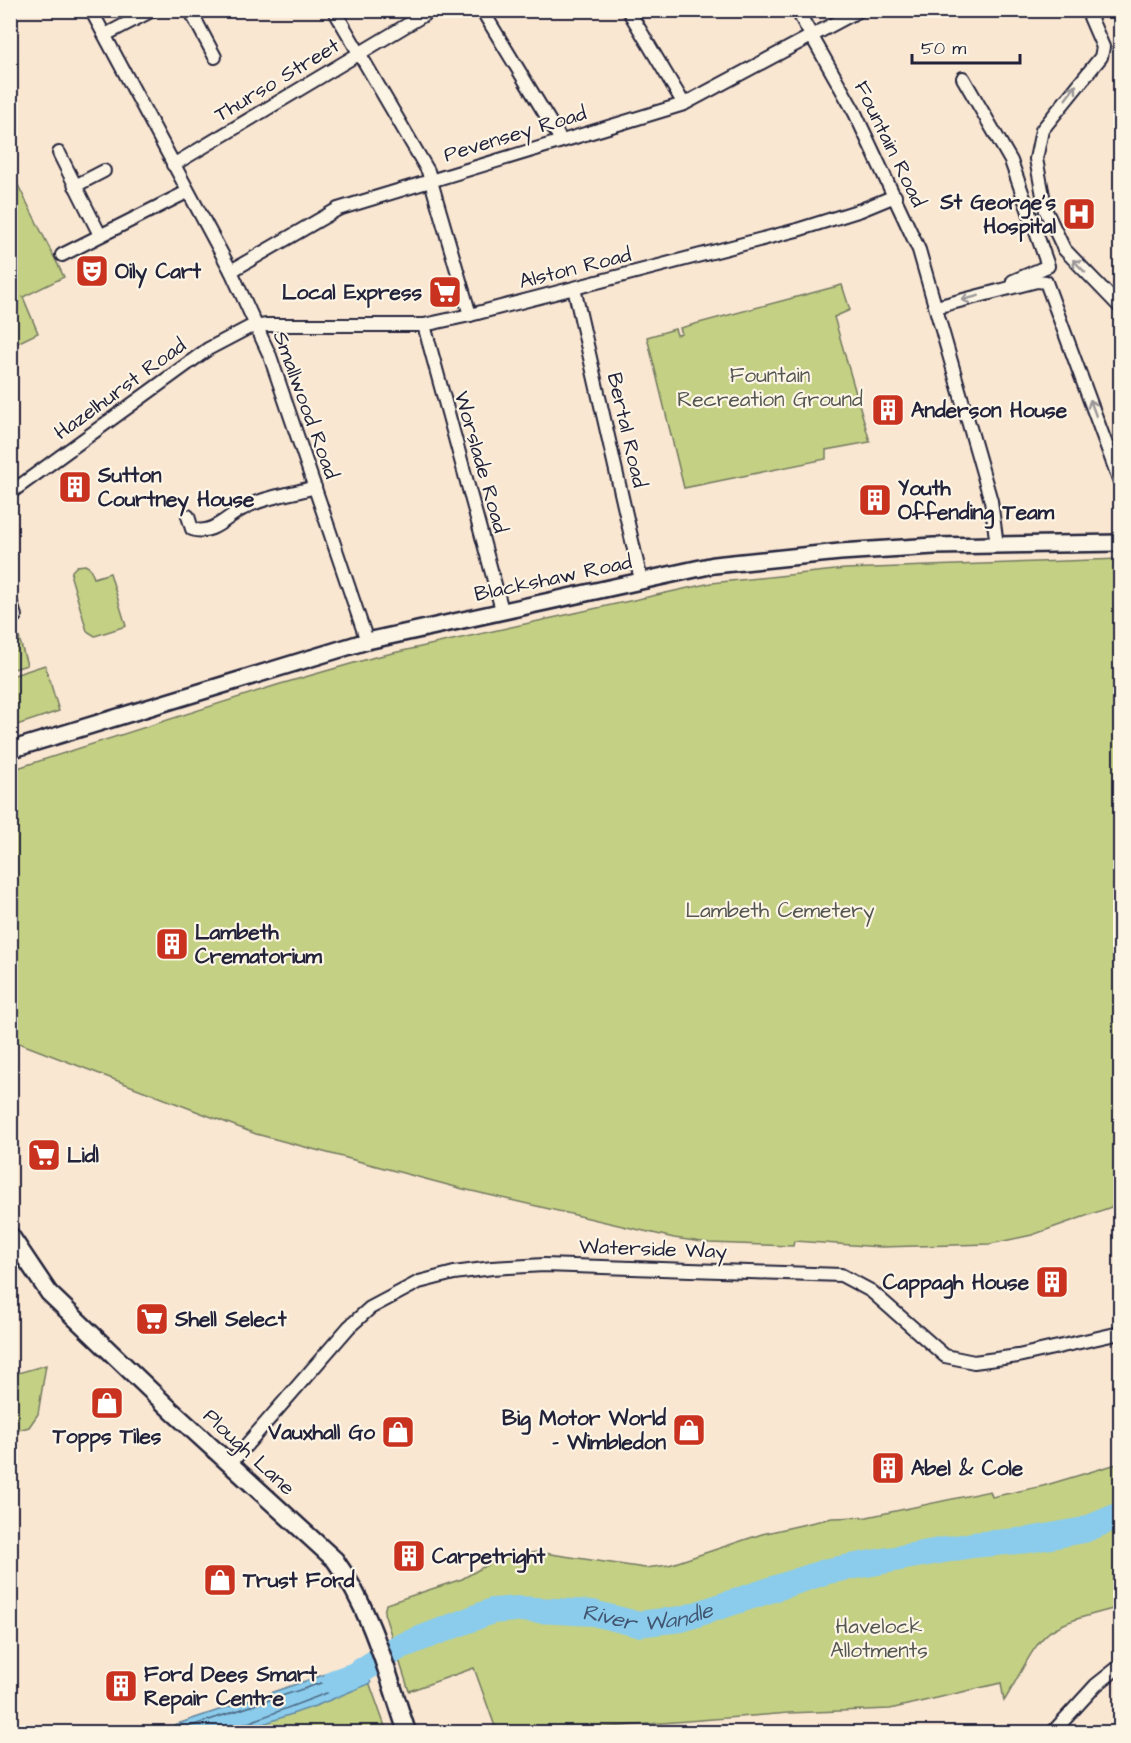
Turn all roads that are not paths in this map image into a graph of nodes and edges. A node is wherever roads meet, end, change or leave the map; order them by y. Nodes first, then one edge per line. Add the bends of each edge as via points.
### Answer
1 (91, 10) edge
2 (153, 10) edge
3 (190, 10) edge
4 (334, 10) edge
5 (432, 10) edge
6 (482, 10) edge
7 (628, 10) edge
8 (797, 10) edge
9 (860, 10) edge
10 (1087, 10) edge
11 (105, 35) junction
12 (812, 35) junction
13 (359, 53) junction
14 (215, 57) dead end
15 (963, 78) dead end
16 (684, 104) junction
17 (561, 140) junction
18 (59, 153) dead end
19 (173, 165) junction
20 (104, 171) dead end
21 (430, 180) junction
22 (75, 186) junction
23 (187, 192) junction
24 (895, 196) junction
25 (100, 235) junction
26 (62, 255) dead end
27 (231, 271) junction
28 (574, 288) junction
29 (1003, 290) junction
30 (936, 307) junction
31 (1120, 307) edge
32 (470, 315) junction
33 (424, 324) junction
34 (257, 326) junction
35 (1120, 483) edge
36 (315, 487) junction
37 (10, 493) edge
38 (188, 516) dead end
39 (1120, 543) edge
40 (998, 544) junction
41 (641, 580) junction
42 (10, 600) edge
43 (502, 610) junction
44 (15, 616) dead end
45 (367, 641) junction
46 (10, 750) edge
47 (10, 1235) edge
48 (1120, 1333) edge
49 (230, 1464) junction
50 (1120, 1666) edge
51 (407, 1732) edge
52 (1053, 1732) edge

1 - 11 street, Smallwood Road
2 - 11 street
3 - 14 street
4 - 13 street
5 - 13 street, Thurso Street
6 - 17 street
7 - 16 street
8 - 12 street, Fountain Road
9 - 12 street, Pevensey Road
31 -> 10 street via 1064,249 1046,211 1036,159 1042,130 1101,57 1103,47
11 - 19 street, Smallwood Road
12 - 16 street, Pevensey Road
12 - 24 street, Fountain Road
13 - 19 street, Thurso Street
13 - 21 street
15 - 29 street via 1011,161 1048,266 1015,280
16 - 17 street, Pevensey Road
17 - 21 street, Pevensey Road
18 - 22 street
19 - 23 street, Smallwood Road
20 - 22 street
21 - 27 street, Pevensey Road via 338,208
21 - 32 street
22 - 25 street
23 - 25 street
23 - 27 street, Smallwood Road
24 - 28 street, Alston Road via 819,224
24 - 30 street, Fountain Road via 919,250
25 - 26 street
27 - 34 street, Smallwood Road
28 - 32 street, Alston Road
28 - 41 street, Bertal Road
29 -> 30 street
35 -> 29 street via 1046,282
30 - 40 street, Fountain Road via 991,501
32 - 33 street, Alston Road
33 - 34 street, Alston Road
33 - 43 street, Worslade Road
34 - 36 street, Smallwood Road
34 - 37 street, Hazelhurst Road via 208,349
36 - 38 street via 242,509 224,523 198,531 192,529
36 - 45 street, Smallwood Road
39 - 40 street, Blackshaw Road
40 - 41 street, Blackshaw Road via 763,559
41 - 43 street, Blackshaw Road
42 - 44 street
43 - 45 street, Blackshaw Road
45 - 46 street, Blackshaw Road
47 - 49 main road, Plough Lane via 50,1293
48 - 49 street, Waterside Way via 974,1362 945,1356 871,1291 841,1275 544,1265 454,1273 419,1282 370,1308
49 - 51 main road, Plough Lane via 335,1560 353,1584
50 - 52 street via 1096,1685

